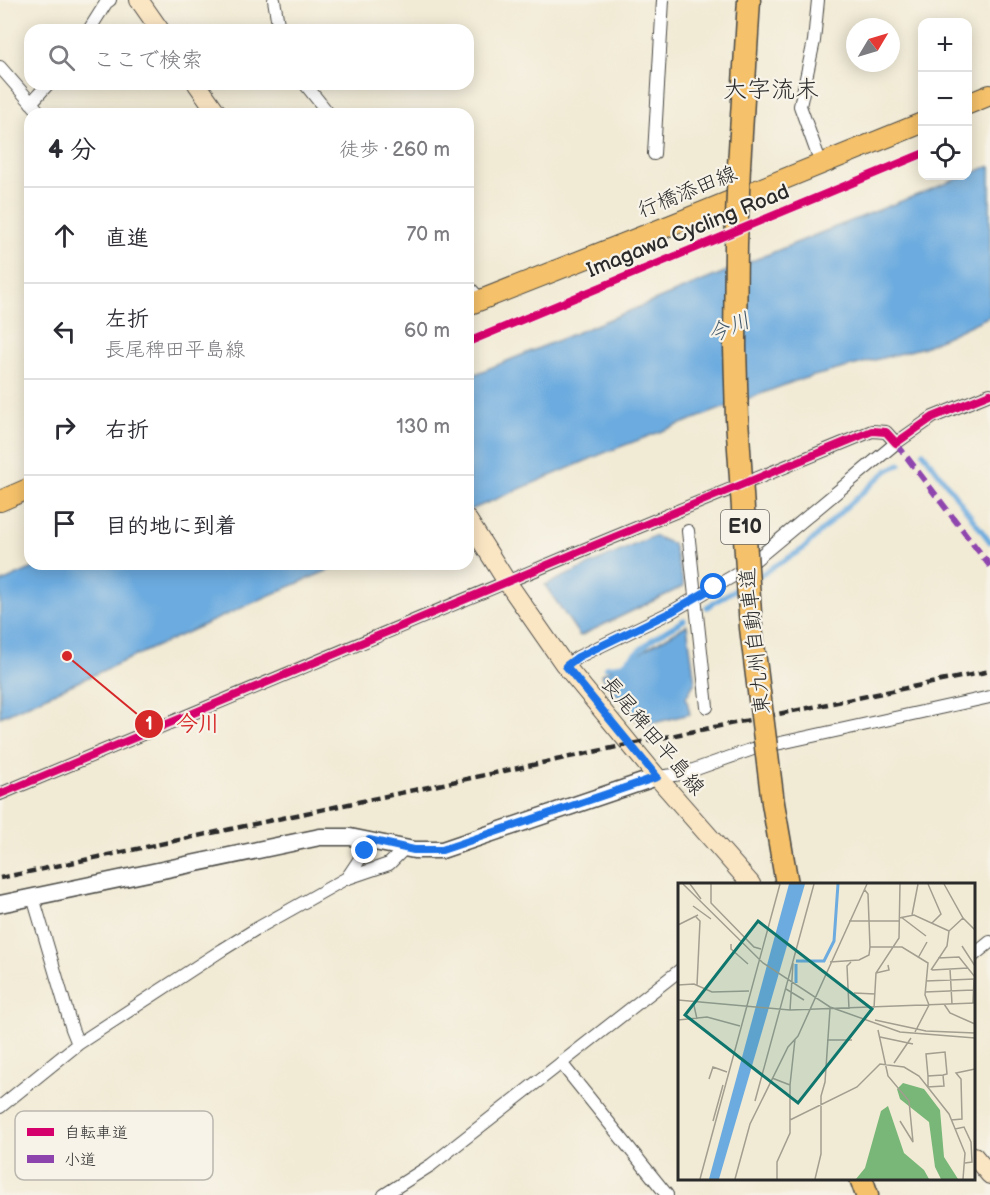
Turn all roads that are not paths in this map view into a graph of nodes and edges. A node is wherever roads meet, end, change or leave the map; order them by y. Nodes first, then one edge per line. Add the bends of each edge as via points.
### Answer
1 (110, 0) edge
2 (139, 0) edge
3 (274, 0) edge
4 (663, 0) edge
5 (749, 0) edge
6 (818, 0) edge
7 (93, 24) edge
8 (156, 24) edge
9 (278, 24) edge
10 (0, 68) edge
11 (43, 90) edge
12 (201, 90) edge
13 (310, 90) edge
14 (990, 95) edge
15 (972, 102) edge
16 (31, 103) junction
17 (36, 108) edge
18 (214, 108) edge
19 (324, 108) edge
20 (918, 125) edge
21 (654, 154) dead end
22 (821, 164) junction
23 (474, 296) edge
24 (990, 394) edge
25 (896, 443) junction
26 (24, 491) edge
27 (0, 501) edge
28 (474, 529) edge
29 (688, 531) dead end
30 (504, 576) junction
31 (696, 597) junction
32 (566, 666) junction
33 (990, 697) edge
34 (707, 707) dead end
35 (657, 777) junction
36 (0, 794) edge
37 (369, 840) junction
38 (405, 848) junction
39 (345, 879) junction
40 (749, 883) edge
41 (787, 883) edge
42 (33, 897) junction
43 (0, 904) edge
44 (990, 942) edge
45 (975, 954) edge
46 (678, 972) edge
47 (78, 1044) junction
48 (561, 1064) junction
49 (0, 1107) edge
50 (975, 1157) edge
51 (990, 1175) edge
52 (861, 1180) edge
53 (384, 1195) edge
54 (667, 1195) edge
55 (867, 1195) edge

1 - 7 street
2 - 8 main road
3 - 9 street
4 - 21 street
5 - 41 highway, 東九州自動車道 / E10, bridge via 736,244 738,419 750,616
6 - 22 street via 800,106
10 - 16 street
11 - 16 street
12 - 18 main road
13 - 19 street
14 - 15 main road
16 - 17 street
20 - 22 main road, 行橋添田線
22 - 23 main road, 行橋添田線 via 676,223
24 - 25 street via 933,417
25 - 30 street via 886,432 872,431
25 - 31 street via 742,571
26 - 27 main road
28 - 30 main road, 長尾稗田平島線
29 - 31 street
30 - 32 main road, 長尾稗田平島線
30 - 36 street
31 - 32 street
31 - 34 street
32 - 35 main road, 長尾稗田平島線
33 - 35 street via 753,749 682,774
35 - 38 street via 442,850
35 - 40 main road, 長尾稗田平島線
37 - 38 street
37 - 39 street via 359,862
37 - 42 street via 320,837
38 - 39 street via 389,864
39 - 47 street via 256,929
42 - 43 street
42 - 47 street
44 - 45 street
46 - 48 street
47 - 49 street
48 - 53 street via 431,1165
48 - 54 street
50 - 51 main road
52 - 55 highway

